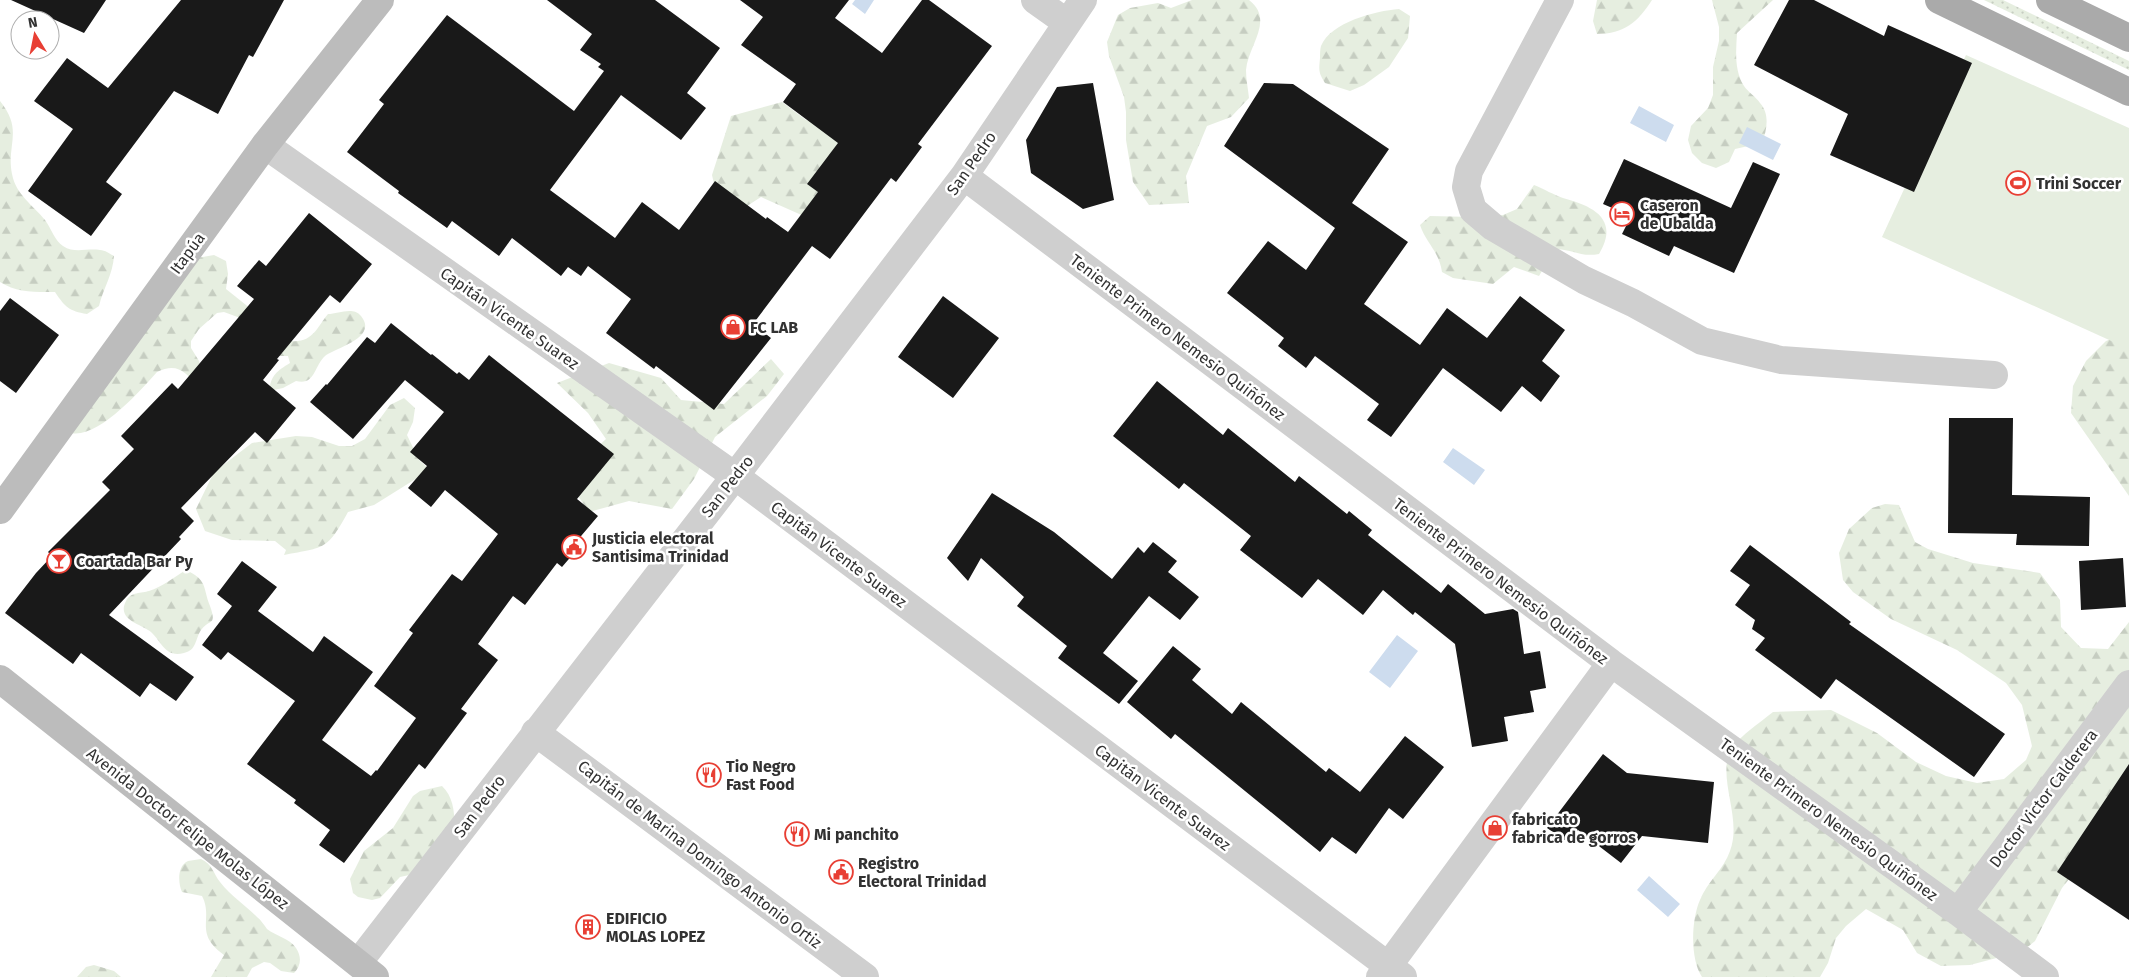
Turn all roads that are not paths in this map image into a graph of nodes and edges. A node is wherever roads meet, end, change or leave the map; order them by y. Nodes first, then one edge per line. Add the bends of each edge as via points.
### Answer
1 (380, 0) edge
2 (1035, 0) edge
3 (1083, 0) edge
4 (1560, 0) edge
5 (1939, 0) edge
6 (2050, 0) edge
7 (1066, 22) junction
8 (2129, 38) edge
9 (2129, 92) edge
10 (265, 145) junction
11 (964, 176) junction
12 (1994, 375) dead end
13 (735, 476) junction
14 (0, 510) edge
15 (1611, 663) junction
16 (0, 679) edge
17 (2129, 684) edge
18 (536, 732) junction
19 (1958, 912) junction
20 (367, 970) edge
21 (1390, 973) edge
22 (865, 977) edge
23 (2045, 977) edge

1 - 10 street, Itapúa
2 - 7 street
3 - 7 street, San Pedro
4 - 12 street via 1469,171 1466,186 1469,200 1473,210 1486,222 1584,280 1702,341 1781,360
5 - 9 main road
6 - 8 main road
7 - 11 street, San Pedro
10 - 13 street, Capitán Vicente Suarez
10 - 14 street, Itapúa
11 - 13 street, San Pedro
11 - 15 street, Teniente Primero Nemesio Quiñónez
13 - 18 street, San Pedro
13 - 21 street, Capitán Vicente Suarez
15 - 19 street, Teniente Primero Nemesio Quiñónez
15 - 21 street
16 - 20 street, Avenida Doctor Felipe Molas López
17 - 19 street, Doctor Victor Calderera
18 - 20 street, San Pedro
18 - 22 street, Capitán de Marina Domingo Antonio Ortiz
19 - 23 street, Teniente Primero Nemesio Quiñónez

